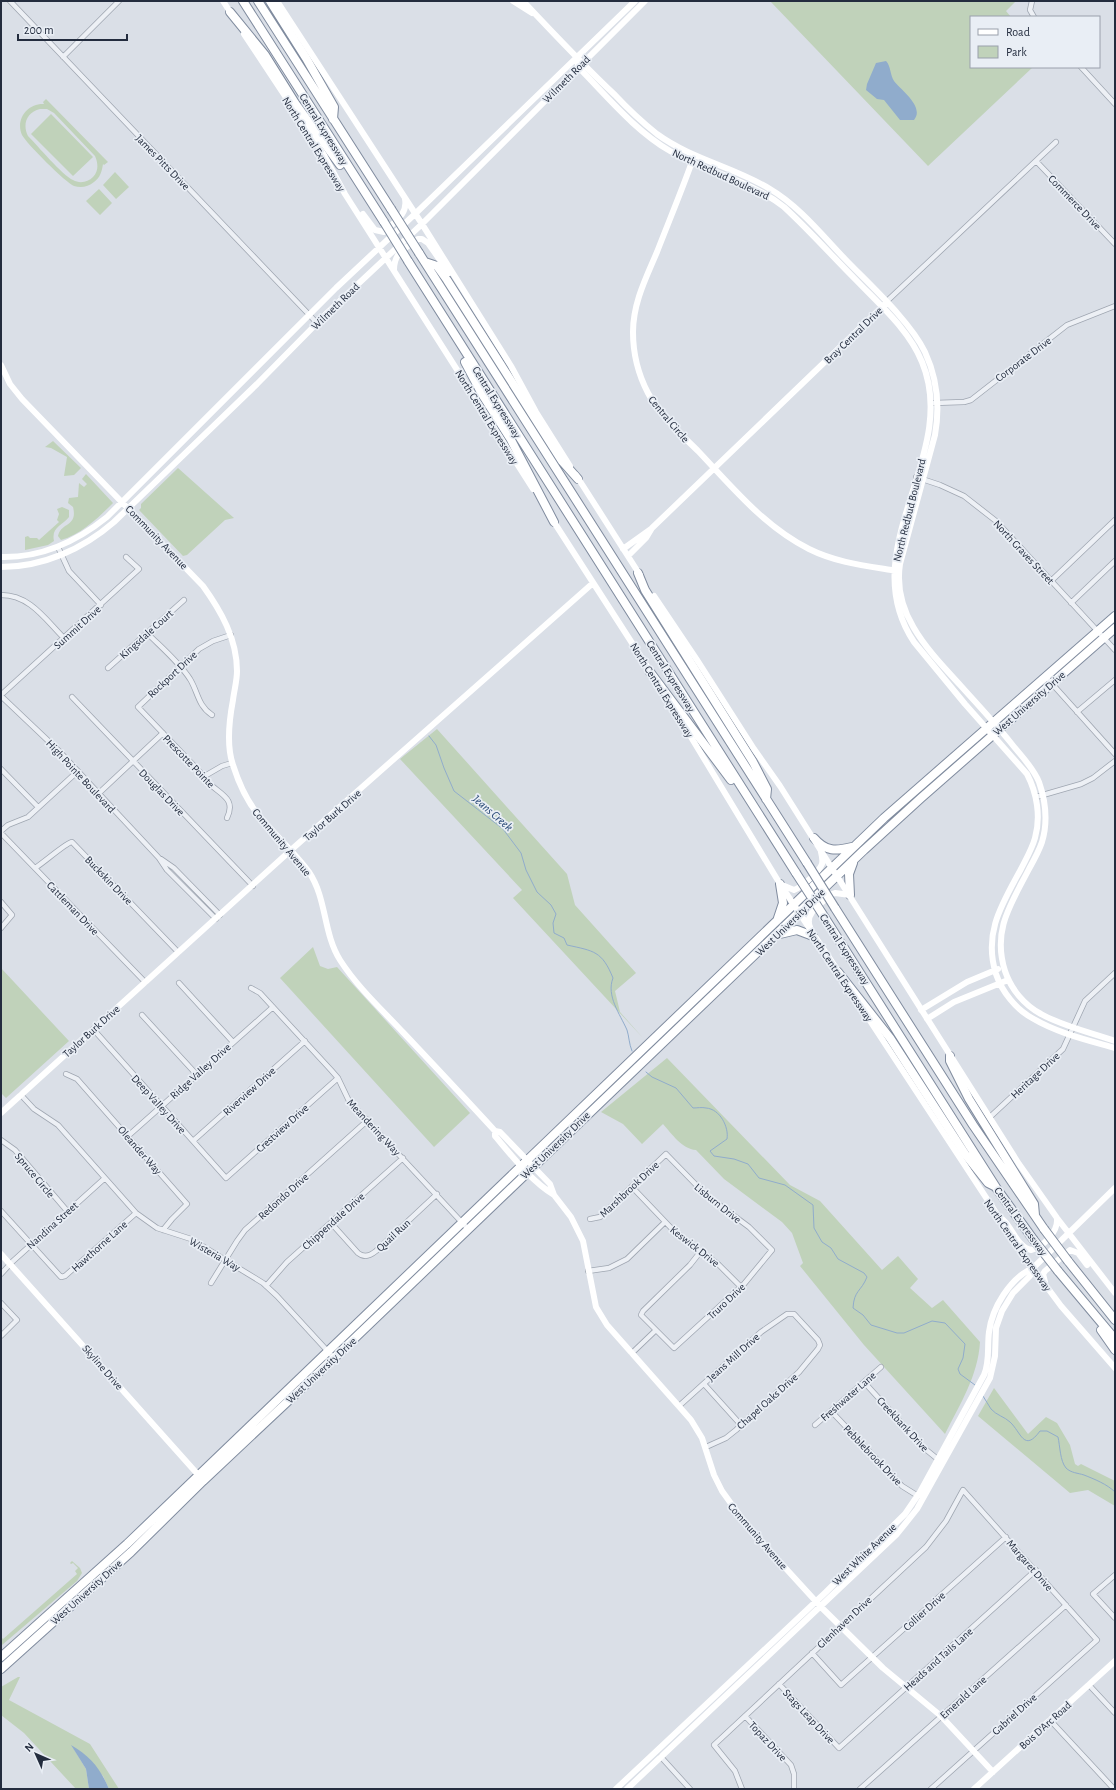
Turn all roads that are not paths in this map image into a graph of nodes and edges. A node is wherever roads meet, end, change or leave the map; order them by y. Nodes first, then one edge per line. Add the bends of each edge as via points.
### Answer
1 (10, 1) edge
2 (119, 1) edge
3 (223, 1) edge
4 (243, 1) edge
5 (258, 1) edge
6 (270, 1) edge
7 (277, 1) edge
8 (513, 1) edge
9 (523, 1) edge
10 (635, 1) edge
11 (644, 1) edge
12 (1032, 1) edge
13 (230, 12) junction
14 (537, 16) junction
15 (1034, 16) edge
16 (63, 57) junction
17 (577, 57) junction
18 (580, 65) junction
19 (1082, 68) edge
20 (1115, 104) edge
21 (515, 116) junction
22 (334, 119) junction
23 (522, 123) junction
24 (1056, 142) dead end
25 (695, 156) junction
26 (1036, 161) junction
27 (692, 162) junction
28 (466, 164) junction
29 (345, 194) junction
30 (773, 195) junction
31 (404, 197) junction
32 (441, 204) junction
33 (416, 214) junction
34 (384, 222) junction
35 (422, 224) junction
36 (1115, 244) edge
37 (380, 246) junction
38 (386, 257) junction
39 (425, 262) junction
40 (394, 271) junction
41 (460, 286) junction
42 (429, 296) junction
43 (884, 305) junction
44 (1115, 306) edge
45 (310, 315) junction
46 (317, 323) junction
47 (1, 365) edge
48 (931, 403) junction
49 (938, 403) junction
50 (204, 421) junction
51 (211, 429) junction
52 (714, 468) junction
53 (919, 478) junction
54 (578, 479) junction
55 (122, 501) junction
56 (129, 508) junction
57 (554, 522) junction
58 (1114, 522) edge
59 (652, 528) junction
60 (58, 547) junction
61 (623, 549) junction
62 (61, 555) junction
63 (126, 556) dead end
64 (628, 556) junction
65 (1, 557) edge
66 (1115, 561) edge
67 (1, 567) edge
68 (896, 571) junction
69 (638, 573) junction
70 (1051, 581) junction
71 (593, 583) junction
72 (1, 595) edge
73 (184, 600) dead end
74 (1071, 603) junction
75 (101, 605) junction
76 (1115, 616) edge
77 (1115, 628) edge
78 (1097, 632) junction
79 (147, 633) junction
80 (231, 635) junction
81 (64, 638) junction
82 (1104, 638) junction
83 (923, 649) junction
84 (1115, 650) edge
85 (180, 666) junction
86 (108, 668) dead end
87 (650, 672) junction
88 (1046, 677) junction
89 (1115, 680) edge
90 (1052, 683) junction
91 (954, 691) junction
92 (1, 695) edge
93 (72, 698) dead end
94 (978, 705) junction
95 (138, 707) joint
96 (1077, 712) junction
97 (212, 715) dead end
98 (994, 722) junction
99 (987, 728) junction
100 (1000, 729) junction
101 (163, 733) junction
102 (993, 735) junction
103 (1115, 754) edge
104 (133, 761) junction
105 (1115, 761) edge
106 (232, 763) junction
107 (1, 769) edge
108 (78, 771) junction
109 (204, 777) junction
110 (98, 794) junction
111 (1043, 795) junction
112 (1036, 797) junction
113 (766, 799) junction
114 (38, 807) junction
115 (227, 818) dead end
116 (768, 829) junction
117 (1, 832) edge
118 (814, 838) junction
119 (820, 847) junction
120 (853, 847) junction
121 (291, 850) junction
122 (855, 859) junction
123 (832, 867) junction
124 (35, 868) junction
125 (838, 876) junction
126 (780, 884) junction
127 (253, 886) junction
128 (850, 895) junction
129 (1, 902) edge
130 (793, 905) junction
131 (799, 913) junction
132 (218, 917) junction
133 (777, 921) junction
134 (1, 928) edge
135 (777, 934) junction
136 (813, 936) junction
137 (178, 952) junction
138 (728, 967) junction
139 (1004, 968) junction
140 (995, 970) junction
141 (838, 972) junction
142 (1115, 973) edge
143 (735, 974) junction
144 (1008, 980) junction
145 (145, 982) junction
146 (967, 982) junction
147 (179, 983) dead end
148 (1000, 984) junction
149 (251, 988) dead end
150 (973, 994) junction
151 (273, 1007) junction
152 (921, 1010) junction
153 (142, 1015) dead end
154 (927, 1019) junction
155 (1073, 1026) junction
156 (93, 1029) junction
157 (1070, 1034) junction
158 (305, 1041) junction
159 (1115, 1041) edge
160 (233, 1042) junction
161 (1115, 1048) edge
162 (950, 1056) junction
163 (66, 1074) dead end
164 (196, 1075) junction
165 (338, 1078) junction
166 (21, 1095) junction
167 (161, 1106) junction
168 (1, 1113) edge
169 (990, 1117) junction
170 (368, 1120) junction
171 (128, 1136) junction
172 (1, 1140) edge
173 (192, 1141) junction
174 (666, 1154) joint
175 (403, 1158) junction
176 (527, 1166) junction
177 (105, 1178) junction
178 (226, 1178) joint
179 (632, 1187) junction
180 (997, 1188) junction
181 (1115, 1188) edge
182 (436, 1194) junction
183 (1, 1211) edge
184 (68, 1212) junction
185 (136, 1213) junction
186 (995, 1214) junction
187 (1035, 1216) junction
188 (1058, 1218) junction
189 (590, 1219) dead end
190 (462, 1222) junction
191 (665, 1222) junction
192 (331, 1223) junction
193 (468, 1229) junction
194 (163, 1230) junction
195 (1068, 1233) junction
196 (31, 1244) junction
197 (701, 1250) junction
198 (772, 1250) joint
199 (1, 1254) edge
200 (225, 1260) junction
201 (10, 1264) junction
202 (1033, 1268) junction
203 (588, 1271) junction
204 (1, 1274) edge
205 (211, 1283) dead end
206 (1045, 1284) junction
207 (266, 1286) junction
208 (741, 1287) junction
209 (1070, 1287) junction
210 (1115, 1295) edge
211 (1, 1304) edge
212 (791, 1313) joint
213 (993, 1315) junction
214 (1000, 1315) junction
215 (1115, 1320) edge
216 (656, 1330) junction
217 (1, 1336) edge
218 (1115, 1339) edge
219 (1115, 1350) edge
220 (328, 1351) junction
221 (632, 1353) junction
222 (334, 1358) junction
223 (881, 1367) dead end
224 (1115, 1368) edge
225 (864, 1382) junction
226 (704, 1384) junction
227 (679, 1406) junction
228 (831, 1411) junction
229 (741, 1425) junction
230 (815, 1425) dead end
231 (954, 1436) junction
232 (706, 1447) junction
233 (940, 1461) junction
234 (201, 1478) junction
235 (963, 1490) joint
236 (918, 1496) junction
237 (1006, 1537) junction
238 (1036, 1570) junction
239 (1115, 1575) edge
240 (96, 1578) junction
241 (816, 1601) junction
242 (1066, 1605) junction
243 (821, 1607) junction
244 (1115, 1618) edge
245 (840, 1626) junction
246 (1097, 1640) joint
247 (812, 1653) junction
248 (872, 1658) junction
249 (3, 1660) edge
250 (1115, 1661) edge
251 (1, 1670) edge
252 (779, 1684) junction
253 (1089, 1685) junction
254 (907, 1687) junction
255 (1115, 1713) edge
256 (745, 1716) junction
257 (941, 1716) junction
258 (1050, 1720) junction
259 (839, 1748) joint
260 (973, 1751) junction
261 (656, 1752) junction
262 (662, 1757) junction
263 (993, 1772) junction
264 (616, 1789) edge
265 (627, 1789) edge
266 (690, 1789) edge
267 (742, 1789) edge
268 (794, 1789) edge
269 (860, 1789) edge
270 (931, 1789) edge
271 (974, 1789) edge
272 (1114, 1789) edge

1 - 16 street, James Pitts Drive
2 - 16 street
3 - 13 main road, North Central Expressway
4 - 34 highway, Central Expressway
5 - 22 highway, Central Expressway
6 - 22 highway via 334,107
7 - 31 main road
8 - 14 main road
9 - 14 main road
10 - 17 main road, Wilmeth Road
11 - 18 main road, Wilmeth Road
12 - 15 street via 1030,8
13 - 29 main road, North Central Expressway via 324,155
13 - 34 highway via 265,55 365,204
14 - 17 main road
16 - 45 street, James Pitts Drive
17 - 18 main road
17 - 21 main road, Wilmeth Road
18 - 23 main road, Wilmeth Road
18 - 25 main road, North Redbud Boulevard via 648,127 668,142
18 - 27 main road, North Redbud Boulevard via 643,132 663,147
19 - 20 street
21 - 23 main road
21 - 28 main road, Wilmeth Road
22 - 39 highway, Central Expressway, bridge
23 - 32 main road, Wilmeth Road
24 - 26 street, Bray Central Drive
25 - 27 main road, Central Circle
25 - 30 main road, North Redbud Boulevard via 758,182
26 - 36 street, Commerce Drive
26 - 43 street, Bray Central Drive
27 - 30 main road, North Redbud Boulevard
27 - 52 main road, Central Circle via 639,296 633,323 634,349 640,375 652,400
28 - 32 main road via 469,172
28 - 33 main road, Wilmeth Road
29 - 31 main road via 375,230 380,232 384,232 405,212
29 - 37 main road, North Central Expressway
30 - 43 main road, North Redbud Boulevard via 834,252
31 - 33 main road
32 - 35 main road, Wilmeth Road
33 - 35 main road
33 - 37 main road, Wilmeth Road
34 - 42 highway, Central Expressway, bridge
35 - 38 main road, Wilmeth Road
35 - 41 main road
37 - 38 main road, North Central Expressway
37 - 45 main road, Wilmeth Road
38 - 40 main road, North Central Expressway
38 - 46 main road, Wilmeth Road
39 - 54 highway via 437,266 447,280 562,461
39 - 113 highway, Central Expressway
40 - 41 main road via 397,254 422,238
40 - 57 main road, North Central Expressway
41 - 54 main road
42 - 57 highway via 441,323 510,438
42 - 116 highway, Central Expressway
43 - 48 main road, North Redbud Boulevard via 919,355 928,381
43 - 49 main road, North Redbud Boulevard via 912,331 922,346 932,370
43 - 52 main road, Bray Central Drive
44 - 49 street, Corporate Drive via 1067,325 971,400
45 - 46 street, James Pitts Drive
45 - 50 main road, Wilmeth Road
46 - 51 main road, Wilmeth Road
47 - 55 main road, Community Avenue via 10,384 22,399
48 - 49 street, Corporate Drive
48 - 53 main road, North Redbud Boulevard
49 - 53 main road, North Redbud Boulevard via 935,435
50 - 51 street
50 - 55 main road, Wilmeth Road
51 - 56 main road, Wilmeth Road
52 - 59 main road, Bray Central Drive
52 - 68 main road, Central Circle via 758,514 800,544 840,561
53 - 68 main road, North Redbud Boulevard via 898,543
53 - 70 street, North Graves Street via 952,490 976,505 996,521
54 - 61 main road
55 - 56 main road, Community Avenue
55 - 60 main road, Wilmeth Road via 93,528
56 - 62 main road, Wilmeth Road via 94,538
56 - 80 main road, Community Avenue via 203,586 217,606
57 - 71 main road, North Central Expressway
58 - 70 street
59 - 61 main road, Bray Central Drive
59 - 64 main road, Bray Central Drive
60 - 62 street
60 - 65 main road, Wilmeth Road via 23,556
61 - 64 main road
62 - 67 main road, Wilmeth Road
62 - 75 street via 72,574
63 - 75 street, Summit Drive via 139,569
64 - 69 main road
66 - 74 street
68 - 83 main road, North Redbud Boulevard via 895,592 899,610 909,635
69 - 113 highway via 645,590 754,762 767,789
69 - 118 main road
70 - 74 street, North Graves Street
71 - 87 main road, North Central Expressway
71 - 121 main road, Taylor Burk Drive
72 - 81 street via 16,596 25,601
73 - 79 street, Kingsdale Court
74 - 78 street, North Graves Street
75 - 81 street, Summit Drive
76 - 78 highway, West University Drive
77 - 82 highway, West University Drive
78 - 82 street, North Graves Street
78 - 88 highway, West University Drive
79 - 85 street
79 - 86 street, Kingsdale Court
80 - 85 street, Rockport Drive via 199,649
80 - 106 main road, Community Avenue via 237,672 230,730
81 - 92 street, Summit Drive
82 - 84 street, North Graves Street
82 - 90 highway, West University Drive
83 - 91 main road, North Redbud Boulevard
83 - 94 main road, North Redbud Boulevard
85 - 95 street, Rockport Drive
85 - 97 street via 190,678 200,704
87 - 116 highway
87 - 126 main road, North Central Expressway
88 - 90 street
88 - 98 highway, West University Drive
89 - 96 street
90 - 96 street
90 - 100 highway, West University Drive
91 - 94 main road via 961,689
91 - 99 main road, North Redbud Boulevard
92 - 108 street, High Pointe Boulevard
93 - 104 street, Douglas Drive
94 - 98 main road, North Redbud Boulevard
95 - 101 street, Prescotte Pointe
96 - 103 street
98 - 99 highway, West University Drive
98 - 100 main road, North Redbud Boulevard
99 - 102 main road, North Redbud Boulevard
99 - 120 highway, West University Drive
100 - 102 highway, West University Drive
100 - 111 main road, North Redbud Boulevard via 1031,767
101 - 104 street
101 - 109 street, Prescotte Pointe
102 - 112 main road, North Redbud Boulevard via 1027,774
102 - 122 highway, West University Drive
104 - 110 street
104 - 127 street, Douglas Drive
105 - 111 street via 1081,784
106 - 109 street
106 - 121 main road, Community Avenue via 240,785 252,806
107 - 114 street
108 - 110 street, High Pointe Boulevard
108 - 114 street
109 - 115 street, Prescotte Pointe via 229,802
110 - 132 street, High Pointe Boulevard via 160,858 167,870
111 - 112 street
111 - 139 main road, North Redbud Boulevard via 1046,821 1041,846 1008,908 1002,925 1000,949
112 - 140 main road, North Redbud Boulevard via 1038,817 1035,838 995,922 992,943
113 - 187 highway, Central Expressway, bridge via 973,1125
114 - 117 street via 28,817 8,825
116 - 180 highway, Central Expressway, bridge
117 - 124 street, Cattleman Drive
118 - 119 main road
118 - 120 highway via 830,850
119 - 123 main road
119 - 126 main road via 822,864 807,881 794,890
120 - 123 highway, West University Drive
121 - 127 main road, Taylor Burk Drive
121 - 176 main road, Community Avenue via 310,873 318,888 332,943 349,972 495,1131 495,1136
122 - 125 highway, West University Drive
122 - 128 highway via 849,874
123 - 125 main road
123 - 130 highway, West University Drive
124 - 137 street, Buckskin Drive via 72,842
124 - 145 street, Cattleman Drive
125 - 128 main road
125 - 131 highway, West University Drive
126 - 130 main road, North Central Expressway
126 - 133 highway via 783,903
127 - 132 main road, Taylor Burk Drive
128 - 136 main road via 833,893 812,912 808,920
128 - 152 main road
129 - 134 street via 12,915
130 - 131 main road, North Central Expressway
130 - 133 highway, West University Drive
131 - 135 highway, West University Drive
131 - 136 main road, North Central Expressway
132 - 137 main road, Taylor Burk Drive
133 - 138 highway, West University Drive
135 - 136 highway via 797,930
135 - 143 highway, West University Drive
136 - 141 main road, North Central Expressway
137 - 145 main road, Taylor Burk Drive
138 - 143 highway
138 - 176 highway, West University Drive
139 - 140 main road
139 - 144 main road, North Redbud Boulevard
140 - 146 main road
140 - 148 main road, North Redbud Boulevard
141 - 180 highway via 890,1038 965,1154 988,1183
141 - 186 main road, North Central Expressway via 917,1090
142 - 155 street, Heritage Drive via 1085,1001
143 - 176 highway, West University Drive
144 - 148 main road
144 - 155 main road, North Redbud Boulevard via 1021,999 1032,1008 1046,1017
145 - 156 main road, Taylor Burk Drive
146 - 150 main road
146 - 152 main road
147 - 160 street
148 - 150 main road
148 - 157 main road, North Redbud Boulevard via 1024,1013 1038,1022
149 - 151 street, Meandering Way via 260,993
150 - 154 main road via 948,1005
151 - 158 street, Meandering Way
151 - 160 street, Ridge Valley Drive
152 - 154 main road
153 - 164 street
154 - 162 main road
155 - 157 street, Heritage Drive
155 - 159 main road, North Redbud Boulevard
156 - 166 main road, Taylor Burk Drive
156 - 167 street, Deep Valley Drive
157 - 161 main road, North Redbud Boulevard
157 - 169 street, Heritage Drive via 1063,1049
158 - 165 street, Meandering Way
158 - 173 street, Riverview Drive
160 - 164 street, Ridge Valley Drive
162 - 169 main road
162 - 187 highway via 950,1061 969,1099 1034,1204
163 - 171 street, Oleander Way via 77,1079
164 - 167 street, Ridge Valley Drive
165 - 170 street, Meandering Way via 348,1099
165 - 178 street, Crestview Drive
166 - 168 main road, Taylor Burk Drive
166 - 177 street, Wisteria Way via 34,1109 55,1123
167 - 171 street, Ridge Valley Drive
167 - 173 street, Deep Valley Drive
169 - 188 main road via 1019,1164
170 - 175 street, Meandering Way
170 - 200 street, Redondo Drive via 248,1227
171 - 194 street, Oleander Way via 187,1204
172 - 184 street, Spruce Circle via 15,1150
173 - 178 street, Deep Valley Drive
174 - 179 street, Marshbrook Drive
174 - 198 street, Lisburn Drive via 706,1195 749,1227
175 - 182 street, Meandering Way
175 - 192 street, Chippendale Drive
176 - 190 highway, West University Drive
176 - 193 highway, West University Drive
176 - 203 main road, Community Avenue via 550,1184 554,1195 571,1217 583,1241
177 - 184 street, Nandina Street
177 - 185 street, Wisteria Way
179 - 189 street, Marshbrook Drive via 600,1217
179 - 191 street, Keswick Drive
180 - 209 highway, Central Expressway, bridge
181 - 195 main road, West White Avenue
182 - 190 street, Meandering Way
182 - 192 street, Quail Run via 376,1251 367,1256 358,1253
183 - 196 street
184 - 196 street, Nandina Street
185 - 194 street, Wisteria Way
185 - 196 street, Hawthorne Lane via 61,1277
186 - 188 main road via 1003,1218 1022,1246 1031,1250 1054,1232
186 - 202 main road, North Central Expressway
187 - 215 highway, Central Expressway, bridge
188 - 195 main road
190 - 193 street, Meandering Way
190 - 220 highway, West University Drive
191 - 197 street, Keswick Drive
191 - 203 street via 627,1259 609,1268
192 - 207 street, Chippendale Drive via 287,1262
193 - 222 highway, West University Drive
194 - 200 street, Wisteria Way via 191,1239
195 - 202 main road, West White Avenue
195 - 210 main road
196 - 201 street, Nandina Street
197 - 208 street, Keswick Drive
197 - 216 street via 690,1266 641,1315
198 - 208 street, Truro Drive
199 - 201 main road, Skyline Drive
200 - 205 street, Redondo Drive
200 - 207 street, Wisteria Way
201 - 204 street, Nandina Street
201 - 234 main road, Skyline Drive
202 - 206 main road, North Central Expressway
202 - 213 main road, West White Avenue via 1026,1271 1008,1290
202 - 214 main road, West White Avenue via 1030,1276 1011,1295
203 - 221 main road, Community Avenue via 596,1307 606,1325
206 - 210 main road via 1045,1271 1072,1250 1078,1253 1104,1286
206 - 224 main road, North Central Expressway
207 - 220 street, Wisteria Way
208 - 216 street, Truro Drive via 674,1348
209 - 218 highway, Central Expressway
209 - 219 highway
211 - 217 street via 17,1320
212 - 226 street, Jeans Mill Drive via 761,1332
212 - 229 street, Chapel Oaks Drive via 820,1345 799,1372
213 - 214 main road
213 - 231 main road, West White Avenue via 987,1363 982,1379
214 - 231 main road, West White Avenue via 996,1328 994,1363 986,1386
216 - 221 street
220 - 222 street, Wisteria Way
220 - 234 highway, West University Drive
221 - 227 main road, Community Avenue
222 - 234 highway, West University Drive
223 - 225 street, Freshwater Lane
225 - 228 street, Freshwater Lane
225 - 233 street, Creekbank Drive via 924,1448
226 - 227 street, Jeans Mill Drive
226 - 229 street
227 - 232 main road, Community Avenue via 691,1420
228 - 230 street, Freshwater Lane
228 - 236 street, Pebblebrook Drive via 902,1486
229 - 232 street, Chapel Oaks Drive via 726,1438
231 - 233 main road, West White Avenue
232 - 241 main road, Community Avenue via 717,1480 730,1504
233 - 236 main road, West White Avenue
233 - 243 main road, West White Avenue via 927,1494 910,1519
234 - 240 highway, West University Drive
235 - 237 street, Margaret Drive
235 - 245 street, Glenhaven Drive via 946,1521 926,1547
236 - 241 main road, West White Avenue via 905,1514
237 - 238 street, Margaret Drive
237 - 248 street, Collier Drive
238 - 242 street, Margaret Drive
238 - 254 street, Heads and Tails Lane
239 - 244 street via 1093,1594
240 - 249 highway, West University Drive
240 - 249 highway, West University Drive via 92,1585 56,1619
241 - 243 main road, Community Avenue
241 - 261 main road, West White Avenue
242 - 246 street, Margaret Drive
242 - 257 street, Emerald Lane
243 - 245 main road, Community Avenue
243 - 262 main road, West White Avenue
245 - 247 street, Glenhaven Drive
245 - 248 main road, Community Avenue
246 - 260 street, Gabriel Drive
247 - 248 street, Collier Drive via 841,1685
247 - 252 street, Glenhaven Drive
248 - 254 main road, Community Avenue
249 - 251 highway, West University Drive
250 - 253 main road, Bois D'Arc Road
252 - 256 street, Glenhaven Drive
252 - 259 street, Stags Leap Drive
253 - 255 street
253 - 258 main road, Bois D'Arc Road
254 - 257 main road, Community Avenue
254 - 259 street, Heads and Tails Lane
256 - 267 street, Glenhaven Drive via 714,1745 735,1771
256 - 268 street, Topaz Drive via 791,1765
257 - 260 main road, Community Avenue
257 - 269 street, Emerald Lane
258 - 263 main road, Bois D'Arc Road
258 - 272 street
260 - 263 main road, Community Avenue
260 - 270 street, Gabriel Drive
261 - 262 main road
261 - 264 main road, West White Avenue
262 - 265 main road, West White Avenue
262 - 266 street
263 - 271 main road, Bois D'Arc Road

